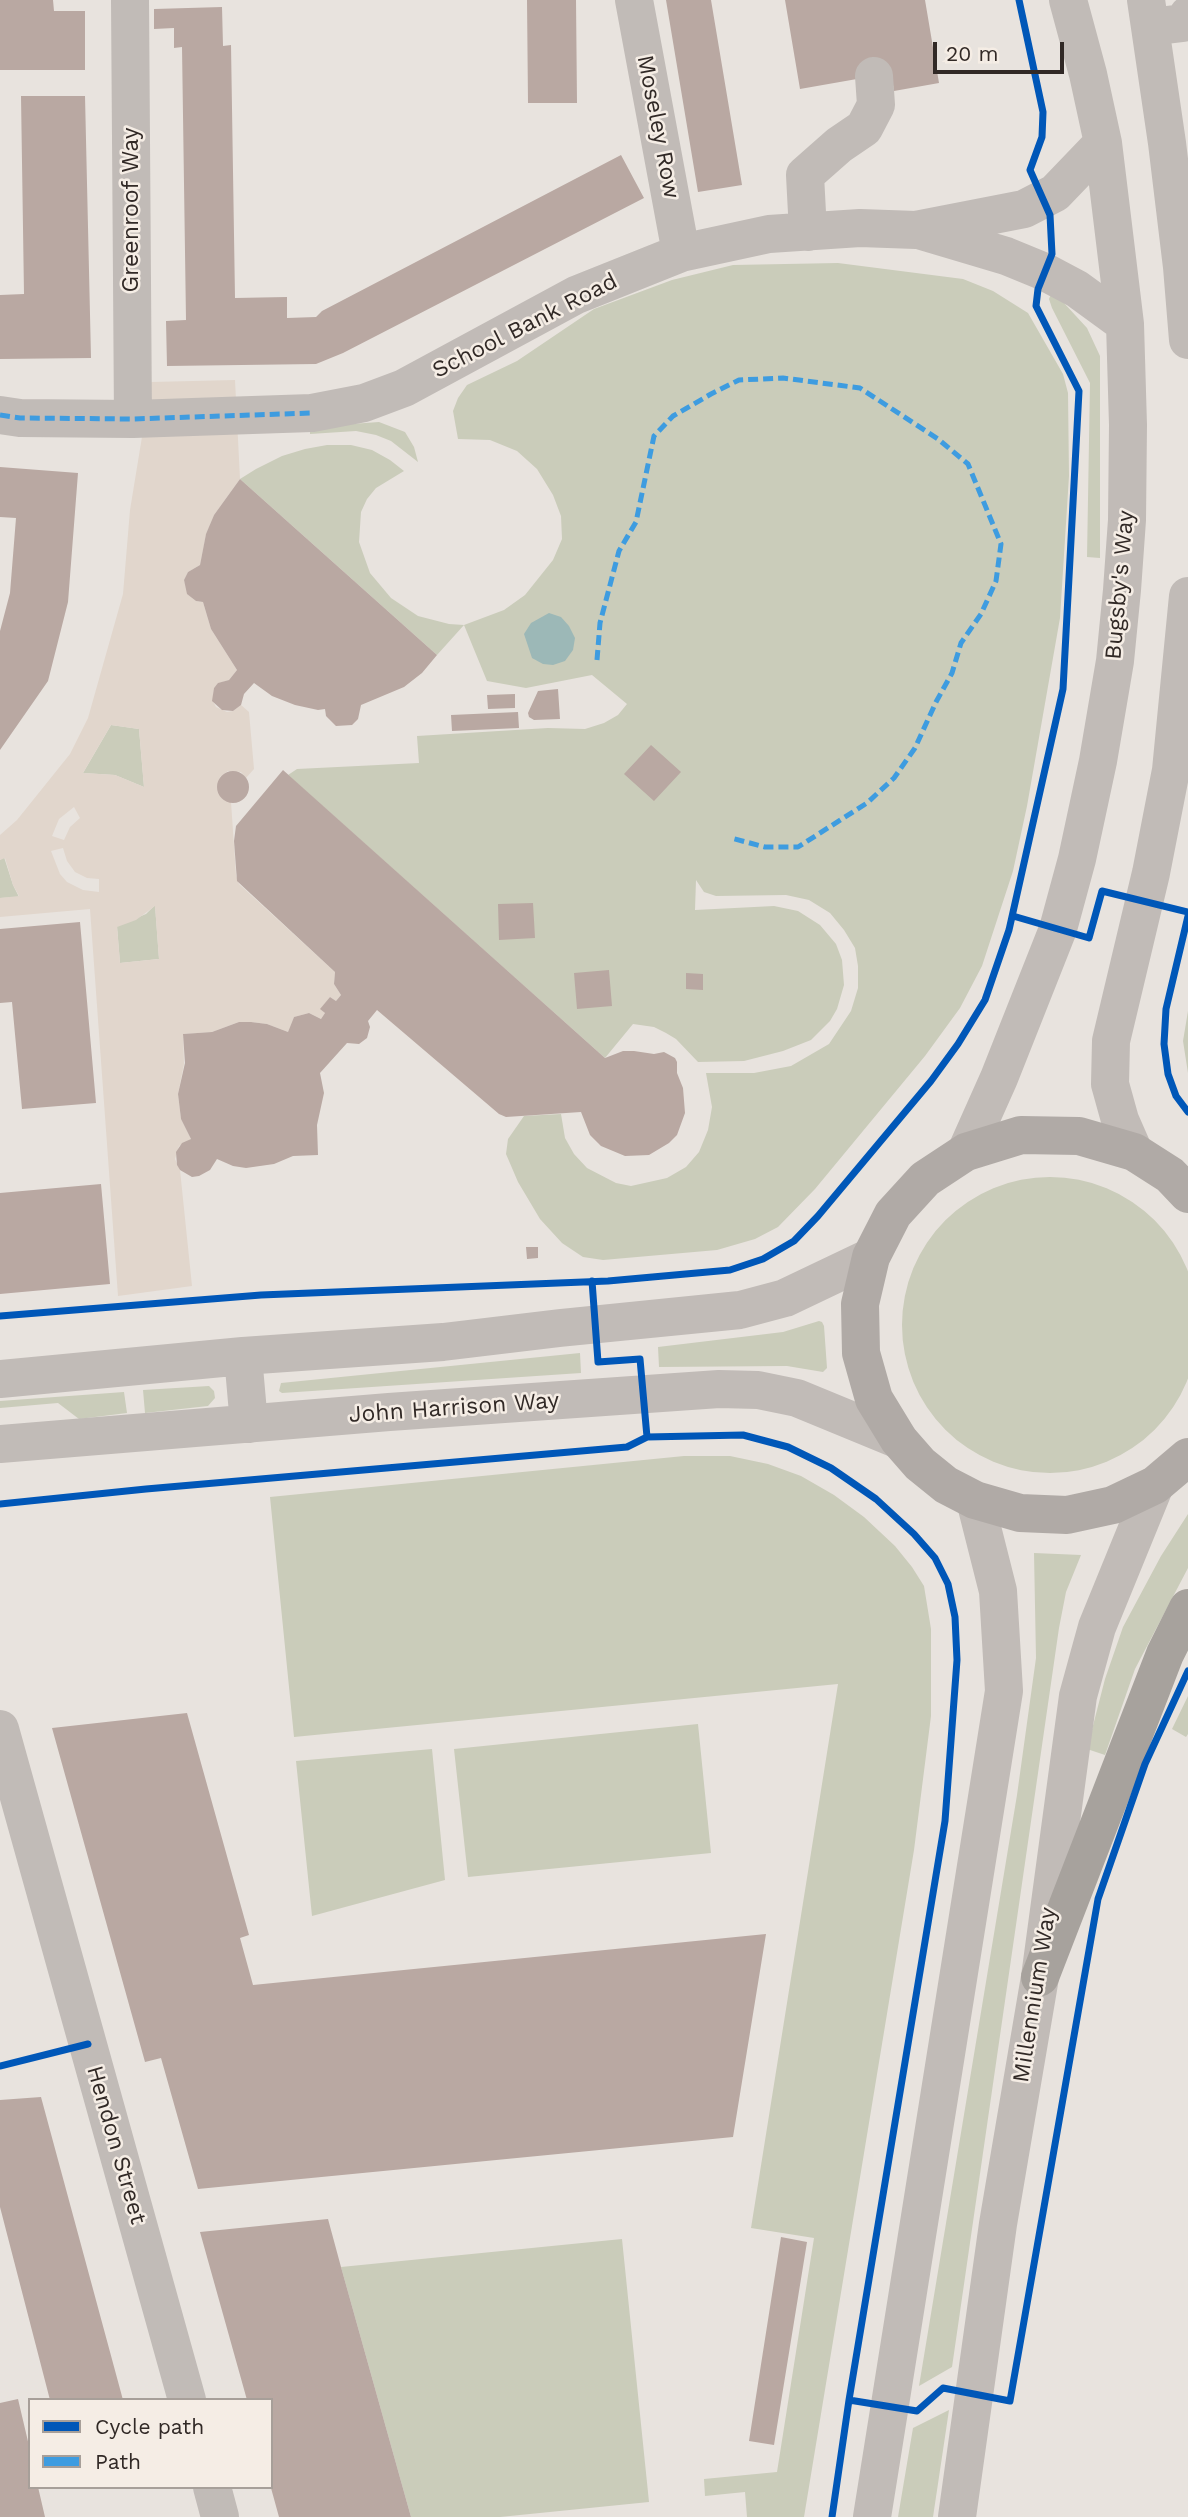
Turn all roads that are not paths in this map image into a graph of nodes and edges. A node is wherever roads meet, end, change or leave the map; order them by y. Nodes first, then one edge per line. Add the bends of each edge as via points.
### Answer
1 (130, 0) edge
2 (634, 0) edge
3 (1068, 0) edge
4 (1148, 13) edge
5 (1188, 15) edge
6 (874, 76) dead end
7 (1103, 143) junction
8 (1177, 150) edge
9 (916, 230) junction
10 (808, 232) junction
11 (681, 253) junction
12 (1125, 324) junction
13 (1188, 340) edge
14 (0, 415) edge
15 (132, 419) junction
16 (1188, 596) edge
17 (966, 1152) junction
18 (1134, 1152) junction
19 (1188, 1194) edge
20 (871, 1257) junction
21 (243, 1356) junction
22 (0, 1378) edge
23 (249, 1424) junction
24 (899, 1440) junction
25 (0, 1444) edge
26 (1188, 1457) edge
27 (1155, 1485) junction
28 (975, 1500) junction
29 (1188, 1608) edge
30 (0, 1729) edge
31 (1040, 1978) junction
32 (186, 2398) edge
33 (213, 2489) edge
34 (220, 2517) edge
35 (872, 2517) edge
36 (957, 2517) edge

1 - 15 street, Greenroof Way
2 - 11 street, Moseley Row
3 - 7 street, Bugsby's Way
4 - 5 street via 1183,23
4 - 8 street
6 - 10 street via 876,105 864,128 805,175
7 - 9 street, School Bank Road via 1043,201 1024,209
7 - 12 street, Bugsby's Way
8 - 13 street
9 - 10 street, School Bank Road
9 - 12 street, School Bank Road via 1045,272
10 - 11 street, School Bank Road via 769,234
11 - 15 street, School Bank Road via 576,295 404,388 364,403 312,413
12 - 17 street, Bugsby's Way via 1126,532 1115,661 1098,761 1058,929
14 - 15 street, School Bank Road
16 - 18 street via 1171,770 1152,873 1111,1041 1110,1084
17 - 18 main road via 1021,1135 1079,1136
17 - 20 main road via 917,1187 893,1214
18 - 19 main road via 1170,1175
20 - 21 street via 785,1298 740,1310 443,1342
20 - 24 main road via 860,1304 860,1353 874,1399
21 - 22 street
21 - 23 street
23 - 24 street, John Harrison Way via 719,1389 797,1398
23 - 25 street, John Harrison Way
24 - 28 main road via 946,1485
26 - 27 main road
27 - 28 main road via 1113,1505 1067,1515 1020,1513
27 - 31 street, Millennium Way via 1097,1627 1078,1696
28 - 35 street via 998,1591 1004,1691
29 - 31 highway via 1165,1654
30 - 32 street, Hendon Street
31 - 36 street, Millennium Way via 998,2224
33 - 34 street

